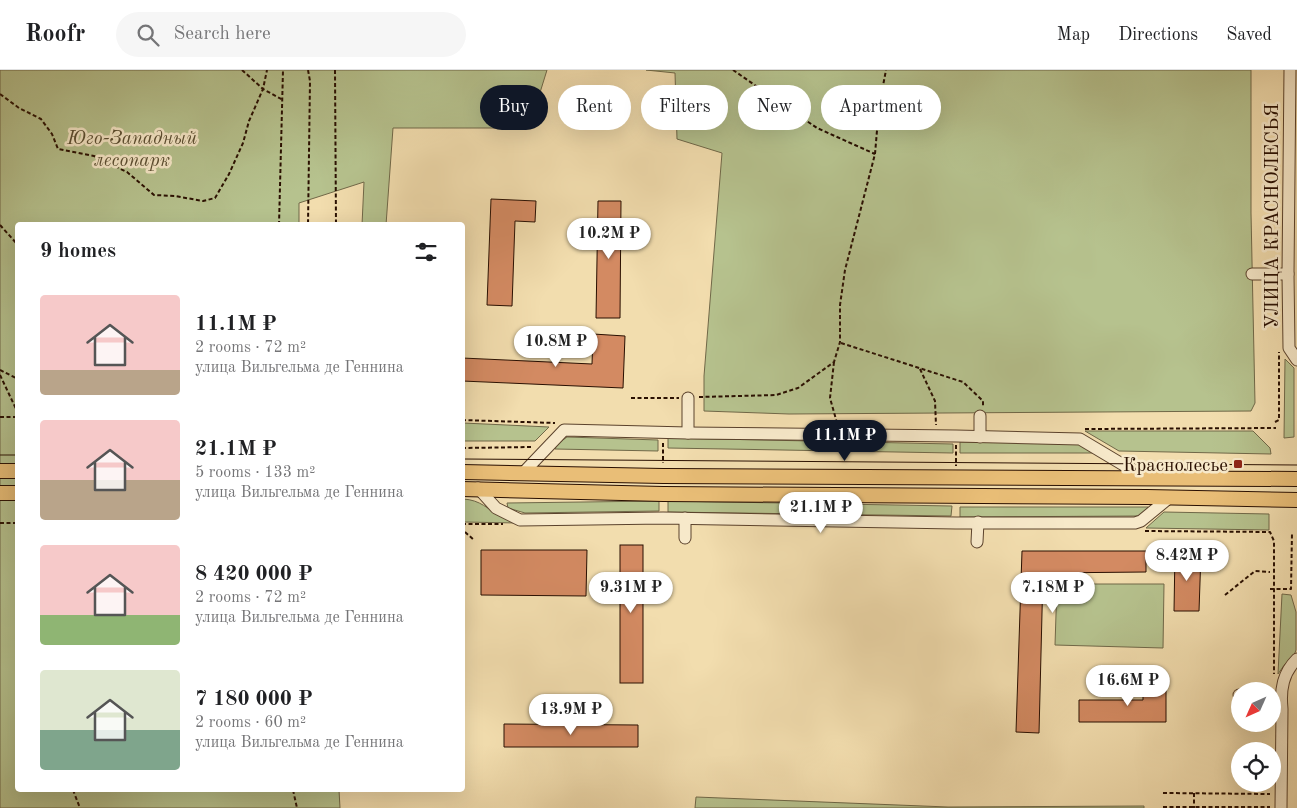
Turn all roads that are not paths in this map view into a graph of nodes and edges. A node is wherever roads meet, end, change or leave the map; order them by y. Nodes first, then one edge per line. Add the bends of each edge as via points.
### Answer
1 (1290, 70) edge
2 (1252, 274) dead end
3 (1288, 274) junction
4 (1297, 360) edge
5 (688, 398) road end
6 (980, 416) dead end
7 (688, 433) junction
8 (980, 437) junction
9 (0, 471) edge
10 (15, 471) edge
11 (465, 472) edge
12 (523, 473) junction
13 (1147, 479) junction
14 (1297, 479) edge
15 (478, 488) junction
16 (465, 489) edge
17 (0, 493) edge
18 (15, 493) edge
19 (1169, 498) junction
20 (1297, 500) edge
21 (685, 518) junction
22 (978, 522) junction
23 (685, 538) dead end
24 (978, 542) dead end
25 (1297, 659) edge
26 (1281, 685) edge
27 (1281, 707) edge
28 (1281, 723) edge
29 (1280, 732) edge
30 (1275, 807) edge

1 - 3 street, УЛИЦА КРАСНОЛЕСЬЯ
2 - 3 street
3 - 4 street, УЛИЦА КРАСНОЛЕСЬЯ via 1288,348
5 - 7 street
6 - 8 street
7 - 8 street
7 - 12 street via 564,430
8 - 13 street via 1080,439
9 - 10 main road
11 - 12 main road
12 - 13 main road
13 - 14 main road
15 - 16 main road
15 - 19 main road via 663,494
15 - 21 street via 496,508 520,520
17 - 18 main road
19 - 20 main road
19 - 22 street via 1135,524
21 - 22 street
21 - 23 street
22 - 24 street
25 - 26 street via 1289,667
27 - 28 street
29 - 30 street

